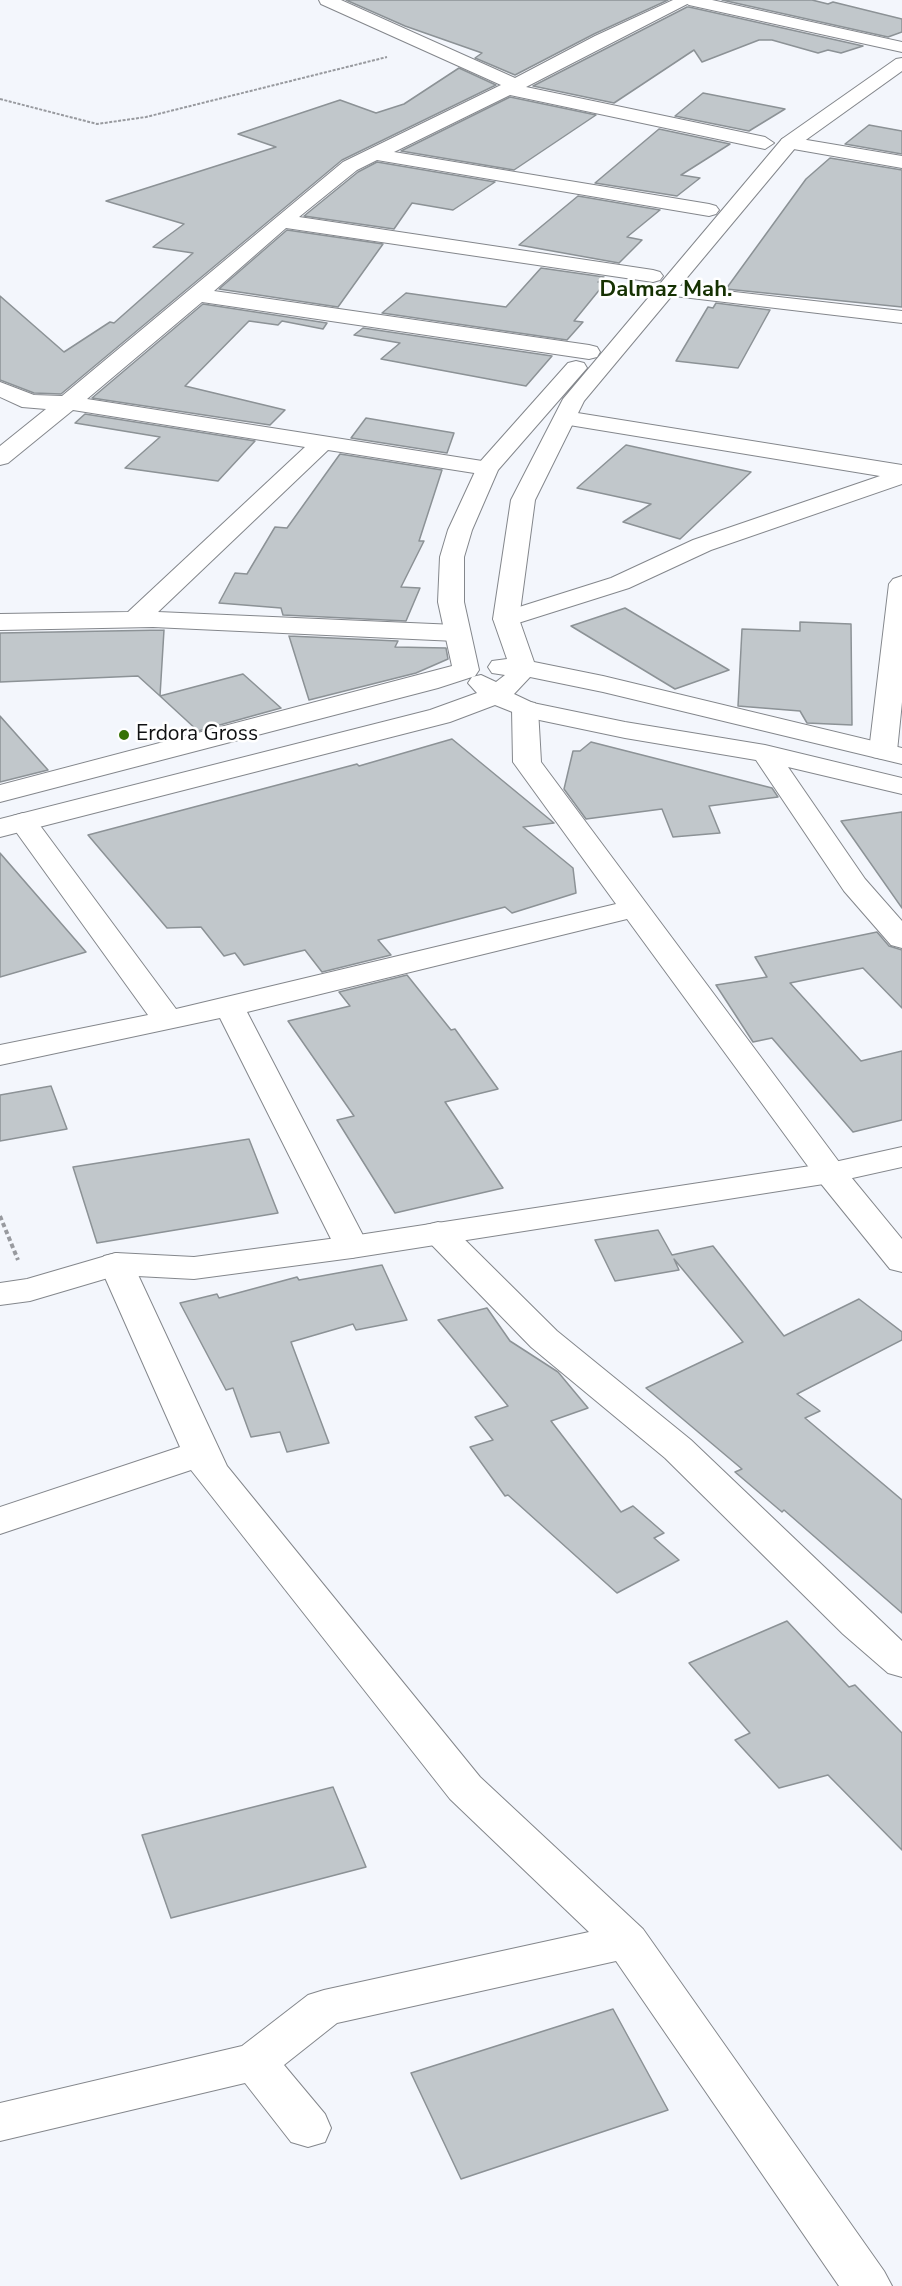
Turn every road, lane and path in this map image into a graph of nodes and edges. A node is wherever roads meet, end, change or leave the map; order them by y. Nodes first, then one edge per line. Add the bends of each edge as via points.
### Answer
1 (327, 0) edge
2 (688, 0) edge
3 (902, 48) edge
4 (444, 53) junction
5 (902, 63) edge
6 (512, 87) junction
7 (0, 99) edge
8 (765, 143) junction
9 (789, 143) junction
10 (374, 154) junction
11 (902, 162) edge
12 (709, 210) junction
13 (282, 221) junction
14 (659, 283) junction
15 (197, 295) junction
16 (902, 317) edge
17 (589, 352) junction
18 (0, 389) edge
19 (69, 403) junction
20 (565, 418) junction
21 (322, 443) junction
22 (0, 459) edge
23 (487, 468) junction
24 (902, 474) edge
25 (902, 585) edge
26 (135, 619) junction
27 (506, 619) junction
28 (0, 622) edge
29 (456, 633) junction
30 (523, 668) junction
31 (466, 670) junction
32 (496, 695) junction
33 (525, 709) junction
34 (765, 753) junction
35 (892, 754) edge
36 (902, 786) edge
37 (0, 794) edge
38 (12, 825) edge
39 (634, 908) junction
40 (902, 939) edge
41 (229, 1006) junction
42 (168, 1020) junction
43 (0, 1055) edge
44 (902, 1157) edge
45 (830, 1173) junction
46 (0, 1216) edge
47 (438, 1232) junction
48 (352, 1247) junction
49 (902, 1261) edge
50 (116, 1264) junction
51 (15, 1292) edge
52 (201, 1453) junction
53 (0, 1521) edge
54 (902, 1663) edge
55 (627, 1941) junction
56 (255, 2062) junction
57 (0, 2122) edge
58 (308, 2128) dead end
59 (867, 2286) edge

1 - 4 street
2 - 3 street
2 - 6 street via 600,40
3 - 8 street
4 - 6 street
4 - 7 path via 411,52 146,117 97,124
5 - 9 street
6 - 8 street
6 - 10 street
8 - 12 street
9 - 11 street
9 - 14 street
10 - 12 street
10 - 13 street via 350,166
12 - 14 street
13 - 14 street
13 - 15 street
14 - 16 street
14 - 17 street
14 - 20 street via 574,399
15 - 17 street
15 - 19 street
17 - 23 street
18 - 19 street via 30,402
19 - 21 street
19 - 22 street
20 - 24 street
20 - 27 street via 523,500
21 - 23 street
21 - 26 street
23 - 29 street via 452,557 451,602
24 - 27 street via 702,546 620,583
25 - 35 street
26 - 28 street
26 - 29 street
27 - 30 street
29 - 31 street
30 - 31 street
30 - 32 street
30 - 35 street
31 - 32 street
31 - 37 street
32 - 33 street
32 - 38 street via 440,716
33 - 34 street
33 - 39 street via 527,762
34 - 36 street
34 - 40 street via 854,885
38 - 42 street
39 - 41 street
39 - 45 street
41 - 42 street
41 - 48 street
42 - 43 street
44 - 45 street
45 - 47 street
45 - 49 street
46 - 51 path
47 - 48 street
47 - 54 street via 544,1339 678,1449
48 - 50 street via 194,1268
50 - 51 street
50 - 52 street
52 - 53 street
52 - 55 street via 210,1471 465,1788
55 - 56 street via 324,2008
55 - 59 street
56 - 57 street
56 - 58 street

